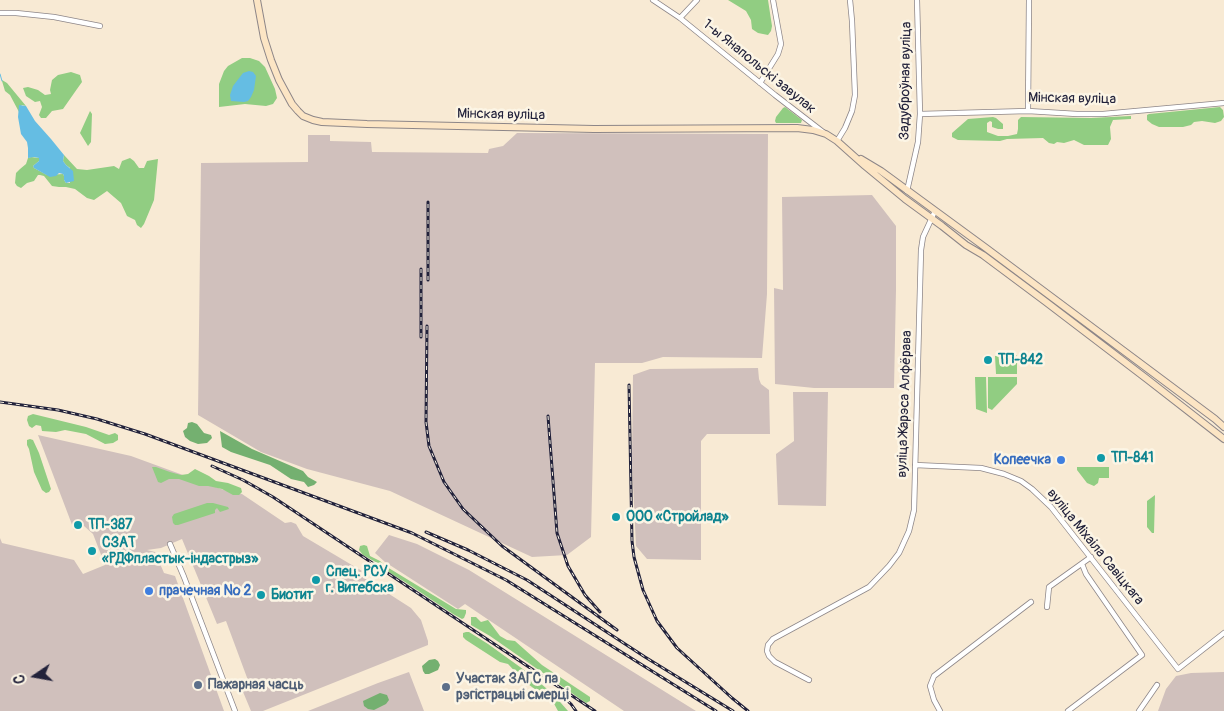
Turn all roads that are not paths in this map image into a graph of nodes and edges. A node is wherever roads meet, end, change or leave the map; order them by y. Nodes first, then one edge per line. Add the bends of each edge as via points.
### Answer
1 (257, 0) edge
2 (653, 0) edge
3 (697, 0) edge
4 (773, 0) edge
5 (850, 0) edge
6 (917, 0) edge
7 (1029, 0) edge
8 (0, 13) edge
9 (680, 18) junction
10 (100, 26) dead end
11 (760, 83) junction
12 (1224, 103) edge
13 (1028, 111) junction
14 (920, 114) junction
15 (826, 134) junction
16 (837, 141) junction
17 (849, 151) junction
18 (907, 191) junction
19 (905, 199) junction
20 (935, 211) junction
21 (931, 218) junction
22 (1224, 427) edge
23 (1221, 437) edge
24 (915, 465) junction
25 (170, 544) dead end
26 (1091, 557) junction
27 (1082, 564) junction
28 (1031, 602) dead end
29 (1047, 607) dead end
30 (1224, 633) edge
31 (809, 680) dead end
32 (1157, 685) dead end
33 (235, 711) edge
34 (940, 711) edge
35 (1068, 711) edge
36 (1139, 711) edge

1 - 15 main road, Мінская вуліца via 264,38 279,80 292,104 312,120 594,129 797,128
2 - 9 street, 1-ы Янапольскі завулак
3 - 9 street
4 - 11 street via 781,44
5 - 16 street via 855,95 845,128
6 - 14 street, Задуброўная вуліца
7 - 13 street
8 - 10 street via 54,17
9 - 11 street, 1-ы Янапольскі завулак
11 - 15 street, 1-ы Янапольскі завулак
12 - 13 street, Мінская вуліца via 1103,114
13 - 14 street, Мінская вуліца
14 - 18 street, Задуброўная вуліца via 918,142
15 - 16 main road, Мінская вуліца
16 - 17 main road, Мінская вуліца
17 - 18 main road
17 - 19 main road
18 - 19 main road
18 - 20 main road
19 - 21 main road
20 - 21 street, вуліца Жарэса Алфёрава
20 - 22 main road
21 - 23 main road
21 - 24 street, вуліца Жарэса Алфёрава via 921,250
22 - 23 main road
24 - 26 street, вуліца Міхаіла Савіцкага via 981,468 1020,481 1052,507
24 - 31 street, вуліца Жарэса Алфёрава via 914,510 899,553 869,587 768,645 769,656 775,662
25 - 33 street
26 - 27 street
26 - 30 street, вуліца Міхаіла Савіцкага via 1178,669
27 - 29 street via 1049,587
27 - 35 street via 1142,656
28 - 34 street via 934,676 930,686
32 - 36 street

